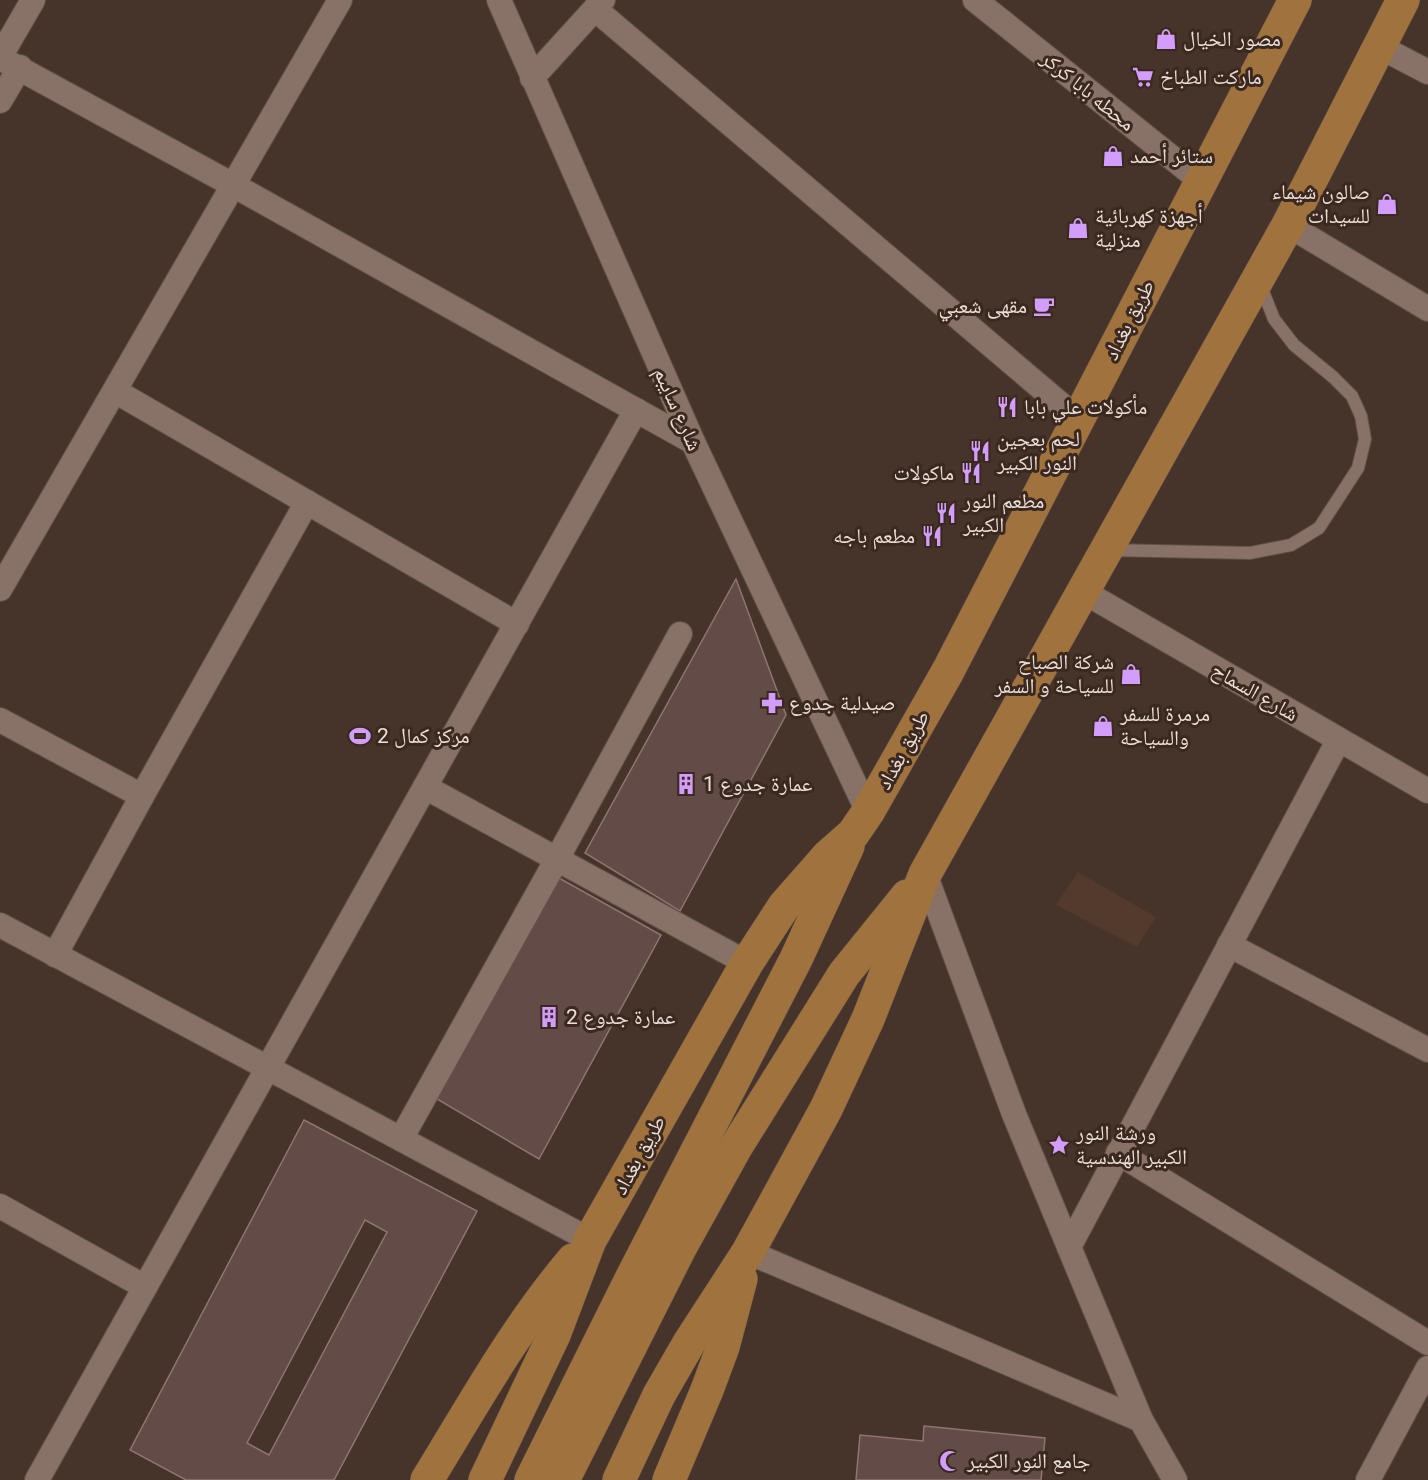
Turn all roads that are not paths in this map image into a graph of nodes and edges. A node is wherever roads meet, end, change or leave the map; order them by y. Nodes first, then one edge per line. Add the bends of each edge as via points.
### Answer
1 (33, 0) edge
2 (340, 0) edge
3 (499, 0) edge
4 (975, 0) edge
5 (1295, 0) edge
6 (1403, 0) edge
7 (599, 4) edge
8 (1380, 47) junction
9 (7, 61) edge
10 (1428, 72) edge
11 (532, 78) junction
12 (0, 101) edge
13 (1201, 181) junction
14 (233, 184) junction
15 (1288, 225) junction
16 (1258, 280) junction
17 (1428, 309) edge
18 (114, 391) junction
19 (636, 410) junction
20 (1078, 419) junction
21 (693, 442) junction
22 (307, 502) junction
23 (1107, 550) junction
24 (0, 589) edge
25 (1084, 592) junction
26 (517, 624) junction
27 (680, 634) dead end
28 (0, 720) edge
29 (1338, 741) junction
30 (425, 787) junction
31 (1428, 791) edge
32 (142, 796) junction
33 (861, 823) junction
34 (557, 859) junction
35 (926, 874) junction
36 (0, 925) edge
37 (1229, 945) junction
38 (55, 955) junction
39 (747, 963) junction
40 (1428, 1050) edge
41 (267, 1068) junction
42 (401, 1139) junction
43 (1118, 1153) junction
44 (3, 1215) edge
45 (590, 1240) junction
46 (1069, 1247) junction
47 (748, 1252) junction
48 (146, 1287) junction
49 (1428, 1344) edge
50 (1428, 1368) edge
51 (1141, 1420) junction
52 (37, 1480) edge
53 (427, 1480) edge
54 (485, 1480) edge
55 (531, 1480) edge
56 (563, 1480) edge
57 (619, 1480) edge
58 (669, 1480) edge
59 (1175, 1480) edge
60 (1368, 1480) edge

1 - 9 street
2 - 14 street
3 - 11 street, شارع سايبم
4 - 13 street, محطه بابا كركر
5 - 13 main road, طريق بغداد
6 - 8 main road
7 - 11 street
7 - 20 street
8 - 10 street
8 - 15 main road
9 - 12 street
9 - 14 street
11 - 21 street, شارع سايبم
13 - 20 main road, طريق بغداد
14 - 18 street
14 - 19 street
15 - 16 main road
15 - 17 street
16 - 23 main road
16 - 23 lane via 1274,319 1294,345 1352,396 1365,439 1358,468 1319,528 1291,544 1250,553
18 - 22 street
18 - 24 street
19 - 21 street
19 - 26 street
20 - 33 main road, طريق بغداد via 948,671
21 - 33 street, شارع سايبم
22 - 26 street
22 - 32 street
23 - 25 main road
25 - 29 street, شارع السماح
25 - 35 main road
26 - 30 street
27 - 34 street
28 - 32 street
29 - 31 street, شارع السماح
29 - 37 street
30 - 34 street
30 - 41 street
32 - 38 street
33 - 39 main road, طريق بغداد via 798,889
33 - 55 main road
34 - 39 street
34 - 42 street
35 - 46 street via 1014,1114
35 - 47 main road via 868,1018 826,1109
35 - 56 main road via 843,974 742,1137 680,1248
36 - 38 street
37 - 40 street
37 - 43 street
38 - 41 street
39 - 45 main road, طريق بغداد
41 - 42 street
41 - 48 street
42 - 45 street
43 - 46 street
43 - 49 street
44 - 48 street
45 - 53 main road via 522,1326
45 - 54 main road, طريق بغداد via 554,1335
46 - 51 street
47 - 51 street
47 - 57 main road via 659,1395
47 - 58 main road via 723,1347
48 - 52 street
50 - 60 street
51 - 59 street

